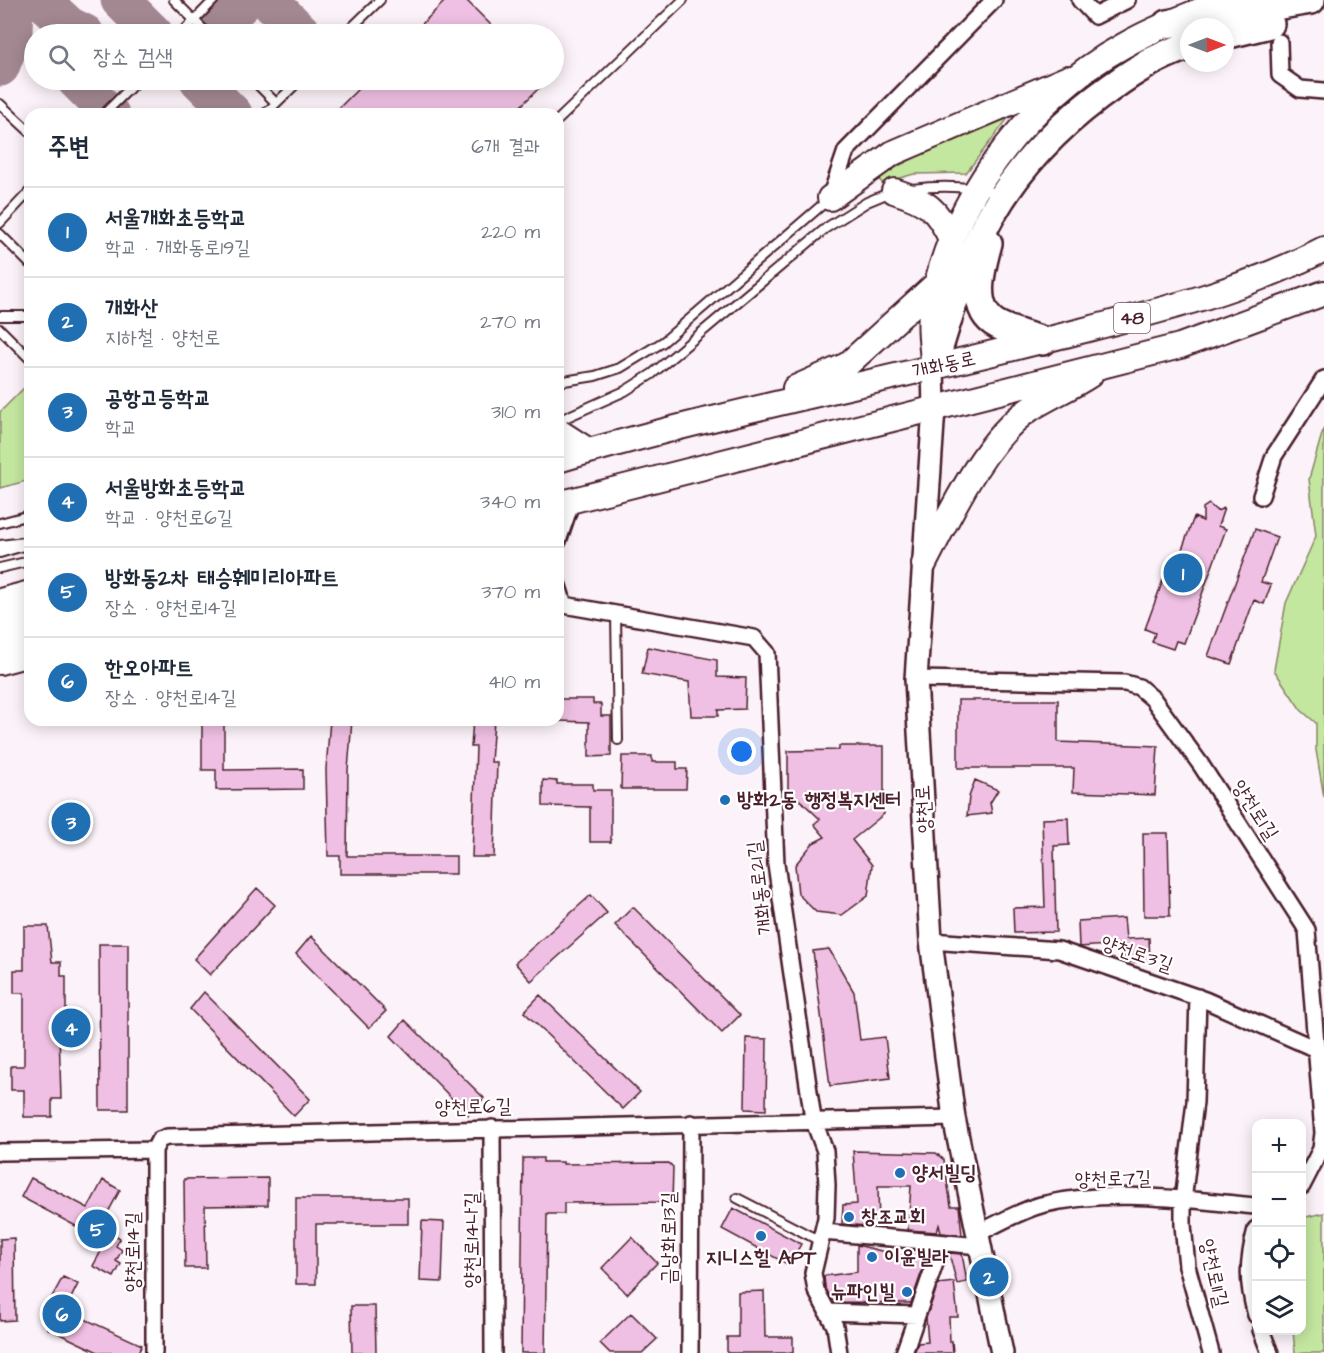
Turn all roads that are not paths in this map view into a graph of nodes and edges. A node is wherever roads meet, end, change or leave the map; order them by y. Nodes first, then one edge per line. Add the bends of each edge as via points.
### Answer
1 (174, 0) edge
2 (214, 0) edge
3 (380, 0) edge
4 (683, 0) edge
5 (994, 0) edge
6 (1080, 0) edge
7 (1127, 0) edge
8 (1227, 0) edge
9 (1311, 0) edge
10 (1324, 12) edge
11 (195, 20) junction
12 (191, 24) edge
13 (199, 24) edge
14 (355, 24) edge
15 (1167, 24) junction
16 (1234, 33) edge
17 (1279, 42) dead end
18 (1180, 50) edge
19 (1084, 71) junction
20 (128, 90) edge
21 (263, 90) edge
22 (290, 90) edge
23 (1324, 91) edge
24 (276, 103) junction
25 (0, 104) edge
26 (111, 108) edge
27 (271, 108) edge
28 (564, 114) edge
29 (24, 126) edge
30 (894, 191) junction
31 (990, 191) junction
32 (24, 197) edge
33 (830, 198) junction
34 (0, 223) edge
35 (0, 234) edge
36 (951, 238) junction
37 (1324, 249) edge
38 (24, 258) edge
39 (936, 284) junction
40 (1322, 297) edge
41 (0, 316) edge
42 (24, 316) edge
43 (0, 329) edge
44 (1043, 341) junction
45 (24, 353) edge
46 (1104, 365) junction
47 (933, 368) junction
48 (1324, 379) edge
49 (564, 381) edge
50 (755, 407) junction
51 (934, 408) junction
52 (564, 419) edge
53 (564, 435) edge
54 (589, 451) junction
55 (564, 458) edge
56 (1261, 496) dead end
57 (565, 502) edge
58 (24, 517) edge
59 (0, 523) edge
60 (24, 543) edge
61 (0, 545) edge
62 (24, 545) edge
63 (0, 553) edge
64 (24, 562) edge
65 (924, 564) junction
66 (0, 568) edge
67 (24, 595) edge
68 (0, 601) edge
69 (564, 605) edge
70 (616, 614) junction
71 (24, 616) edge
72 (0, 622) edge
73 (24, 638) edge
74 (0, 644) edge
75 (24, 656) edge
76 (0, 662) edge
77 (916, 679) junction
78 (618, 740) dead end
79 (931, 941) junction
80 (1198, 997) junction
81 (1318, 1050) junction
82 (954, 1118) junction
83 (813, 1119) junction
84 (691, 1123) junction
85 (492, 1128) junction
86 (154, 1150) junction
87 (0, 1152) edge
88 (1306, 1179) edge
89 (737, 1198) dead end
90 (1183, 1201) junction
91 (1252, 1206) edge
92 (821, 1237) junction
93 (979, 1240) junction
94 (942, 1243) junction
95 (1252, 1245) edge
96 (1252, 1299) edge
97 (827, 1312) junction
98 (917, 1316) junction
99 (1263, 1335) edge
100 (154, 1353) edge
101 (493, 1353) edge
102 (690, 1353) edge
103 (839, 1353) edge
104 (904, 1353) edge
105 (1002, 1353) edge
106 (1211, 1353) edge
107 (1270, 1353) edge

1 - 11 lane
2 - 11 lane
3 - 14 lane
4 - 28 lane
5 - 33 street via 846,151
6 - 7 street via 1095,16
8 - 15 main road
9 - 15 highway
10 - 16 highway
11 - 12 lane
11 - 13 lane
15 - 19 main road via 1122,46
17 - 23 street via 1280,75 1300,89
18 - 31 highway via 1150,62 1077,113
19 - 31 main road via 1011,139
19 - 33 main road via 892,153
20 - 26 lane
21 - 24 lane
22 - 24 lane
24 - 27 lane
25 - 29 lane
30 - 31 lane via 925,187
30 - 36 main road via 928,204 940,216
30 - 52 lane via 867,202 826,228 672,360 625,391
31 - 36 main road
31 - 44 highway via 980,300 985,314 997,325
31 - 47 highway
32 - 34 lane
33 - 49 lane via 663,342 620,368
35 - 38 lane
36 - 39 main road
37 - 44 main road, 개화동로 / 48 via 1172,308
39 - 47 main road via 930,318
39 - 50 main road via 847,365
40 - 46 main road, 개화동로 / 48 via 1180,346
41 - 42 lane
43 - 45 lane
44 - 47 main road, 개화동로 / 48
46 - 51 main road, 개화동로 / 48
46 - 65 main road via 1065,392 1029,410 1000,436 961,493
47 - 50 main road, 개화동로 / 48
47 - 51 main road, 양천로
48 - 56 street via 1274,456
50 - 54 main road, 개화동로 / 48
51 - 57 main road, 개화동로
51 - 65 main road, 양천로
53 - 54 main road
54 - 55 main road, 개화동로 / 48
58 - 59 lane
60 - 61 lane
62 - 63 lane
64 - 66 lane
65 - 77 main road, 양천로
67 - 68 main road
69 - 70 street, 개화동로21길
70 - 78 lane
70 - 83 street, 개화동로21길 via 754,638 767,654 776,864
71 - 72 main road
73 - 74 main road
75 - 76 main road
77 - 79 main road, 양천로
77 - 81 street, 양천로1길 via 1125,683 1139,687 1153,699 1202,765 1307,930
79 - 80 street, 양천로3길 via 1059,950
79 - 82 main road, 양천로
80 - 81 street, 양천로3길
80 - 90 street via 1195,1102
81 - 88 street, 양천로1길 via 1322,1149
82 - 83 street, 양천로6길
82 - 93 main road, 양천로
83 - 84 street, 양천로6길
83 - 92 street, 개화동로21길 via 825,1150 827,1185
84 - 85 street, 양천로6길
84 - 102 street, 금낭화로13길
85 - 86 street, 양천로6길 via 167,1137 159,1140
85 - 101 street, 양천로14나길
86 - 87 street, 양천로6길
86 - 100 street, 양천로14길
89 - 92 lane
90 - 91 street, 양천로7길
90 - 93 street, 양천로7길 via 1080,1197 1038,1206
90 - 106 street, 양천로11길 via 1187,1266
92 - 94 street
92 - 97 street, 개화동로21길 via 813,1273
93 - 94 street
93 - 105 main road, 양천로
94 - 98 street
95 - 96 street via 1248,1258
97 - 98 street
97 - 103 street, 개화동로21길 via 835,1326
98 - 104 street
99 - 107 street

